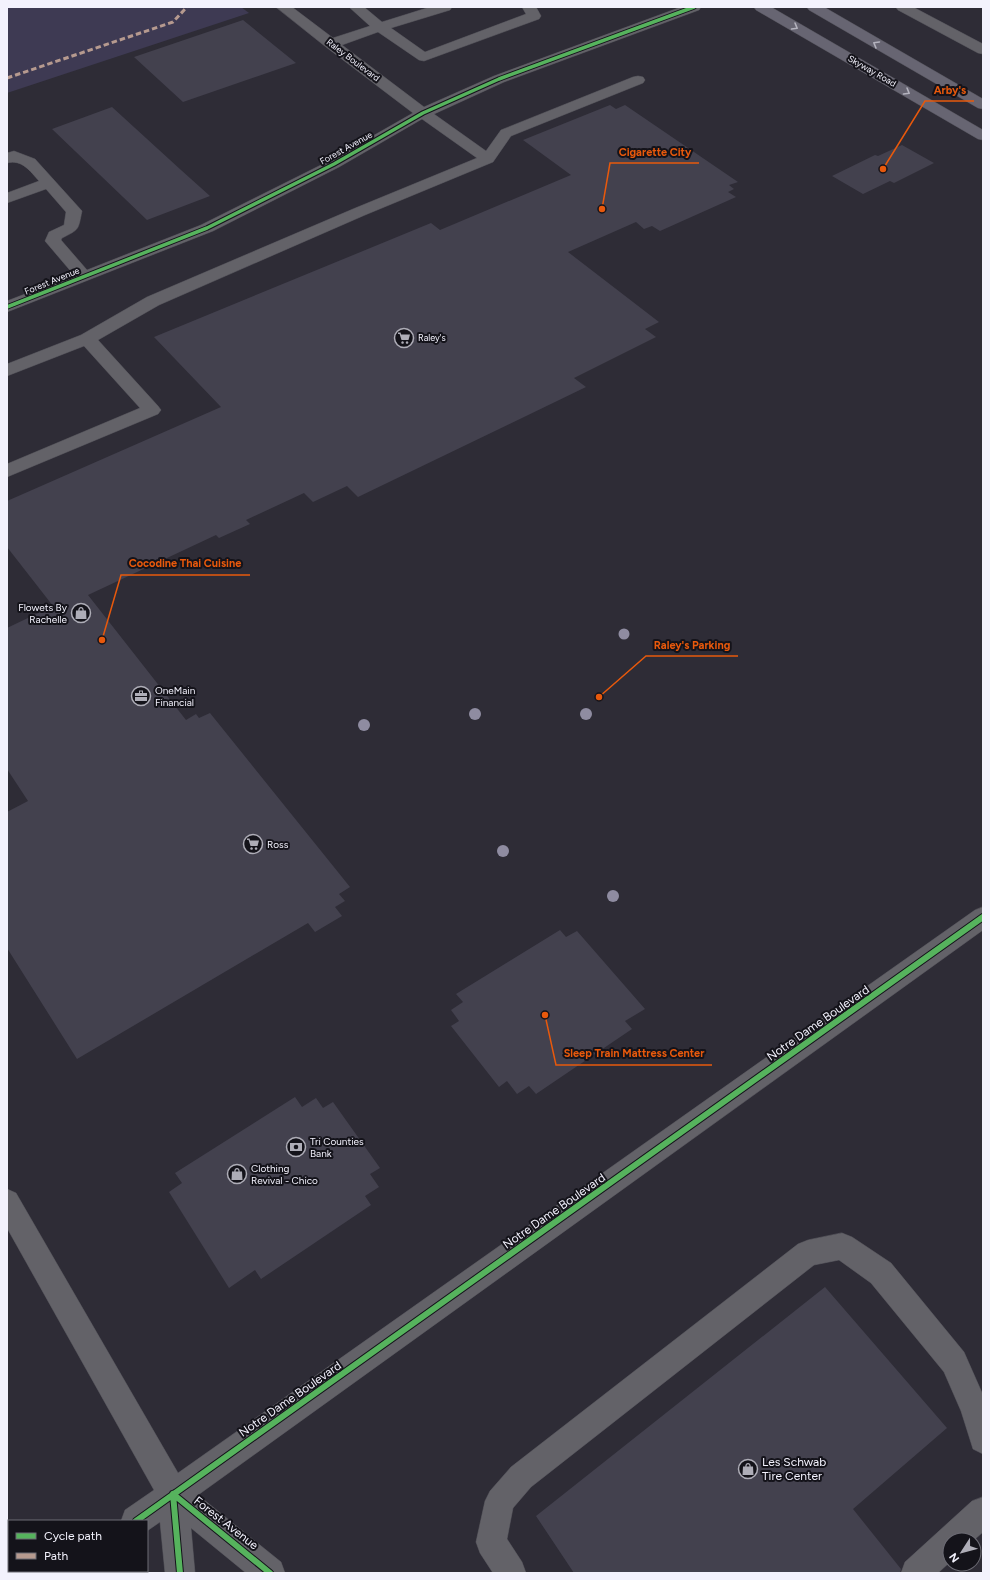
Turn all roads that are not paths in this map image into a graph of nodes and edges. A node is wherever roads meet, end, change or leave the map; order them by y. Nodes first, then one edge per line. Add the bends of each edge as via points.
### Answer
1 (283, 7) edge
2 (356, 7) edge
3 (445, 7) edge
4 (529, 7) edge
5 (694, 7) edge
6 (761, 7) edge
7 (814, 7) edge
8 (903, 7) edge
9 (380, 27) junction
10 (331, 44) junction
11 (983, 50) edge
12 (638, 80) dead end
13 (983, 105) edge
14 (423, 113) junction
15 (983, 136) edge
16 (7, 158) edge
17 (488, 159) junction
18 (49, 183) junction
19 (7, 198) edge
20 (85, 276) junction
21 (7, 307) edge
22 (87, 339) junction
23 (7, 370) edge
24 (7, 471) edge
25 (983, 917) edge
26 (7, 1202) edge
27 (983, 1439) edge
28 (173, 1494) junction
29 (983, 1512) edge
30 (137, 1520) edge
31 (961, 1532) edge
32 (942, 1549) edge
33 (180, 1573) edge
34 (270, 1573) edge
35 (510, 1573) edge
36 (916, 1573) edge

1 - 10 street, Raley Boulevard
2 - 9 street
3 - 9 street
4 - 9 street via 534,16 424,57
5 - 14 street, Forest Avenue via 499,79
6 -> 15 main road, Skyway Road
13 -> 7 main road
8 - 11 street
9 - 10 street
10 - 14 street, Raley Boulevard
12 - 17 street via 506,133
14 - 17 street, Raley Boulevard
14 - 20 street, Forest Avenue via 334,164 207,228
16 - 18 street via 14,156 30,162
17 - 22 street via 153,301
18 - 19 street
18 - 20 street via 74,211 71,227 55,235 53,240
20 - 21 street, Forest Avenue
22 - 23 street
22 - 24 street via 152,410
25 - 28 street, Notre Dame Boulevard
26 - 28 street, Forest Avenue
27 - 35 street via 975,1410 954,1362 882,1273 842,1246 808,1253 521,1477 500,1501 491,1542
28 - 30 street, Notre Dame Boulevard
28 - 33 street, Forest Avenue
28 - 34 street, Forest Avenue
29 - 31 street
32 - 36 street

